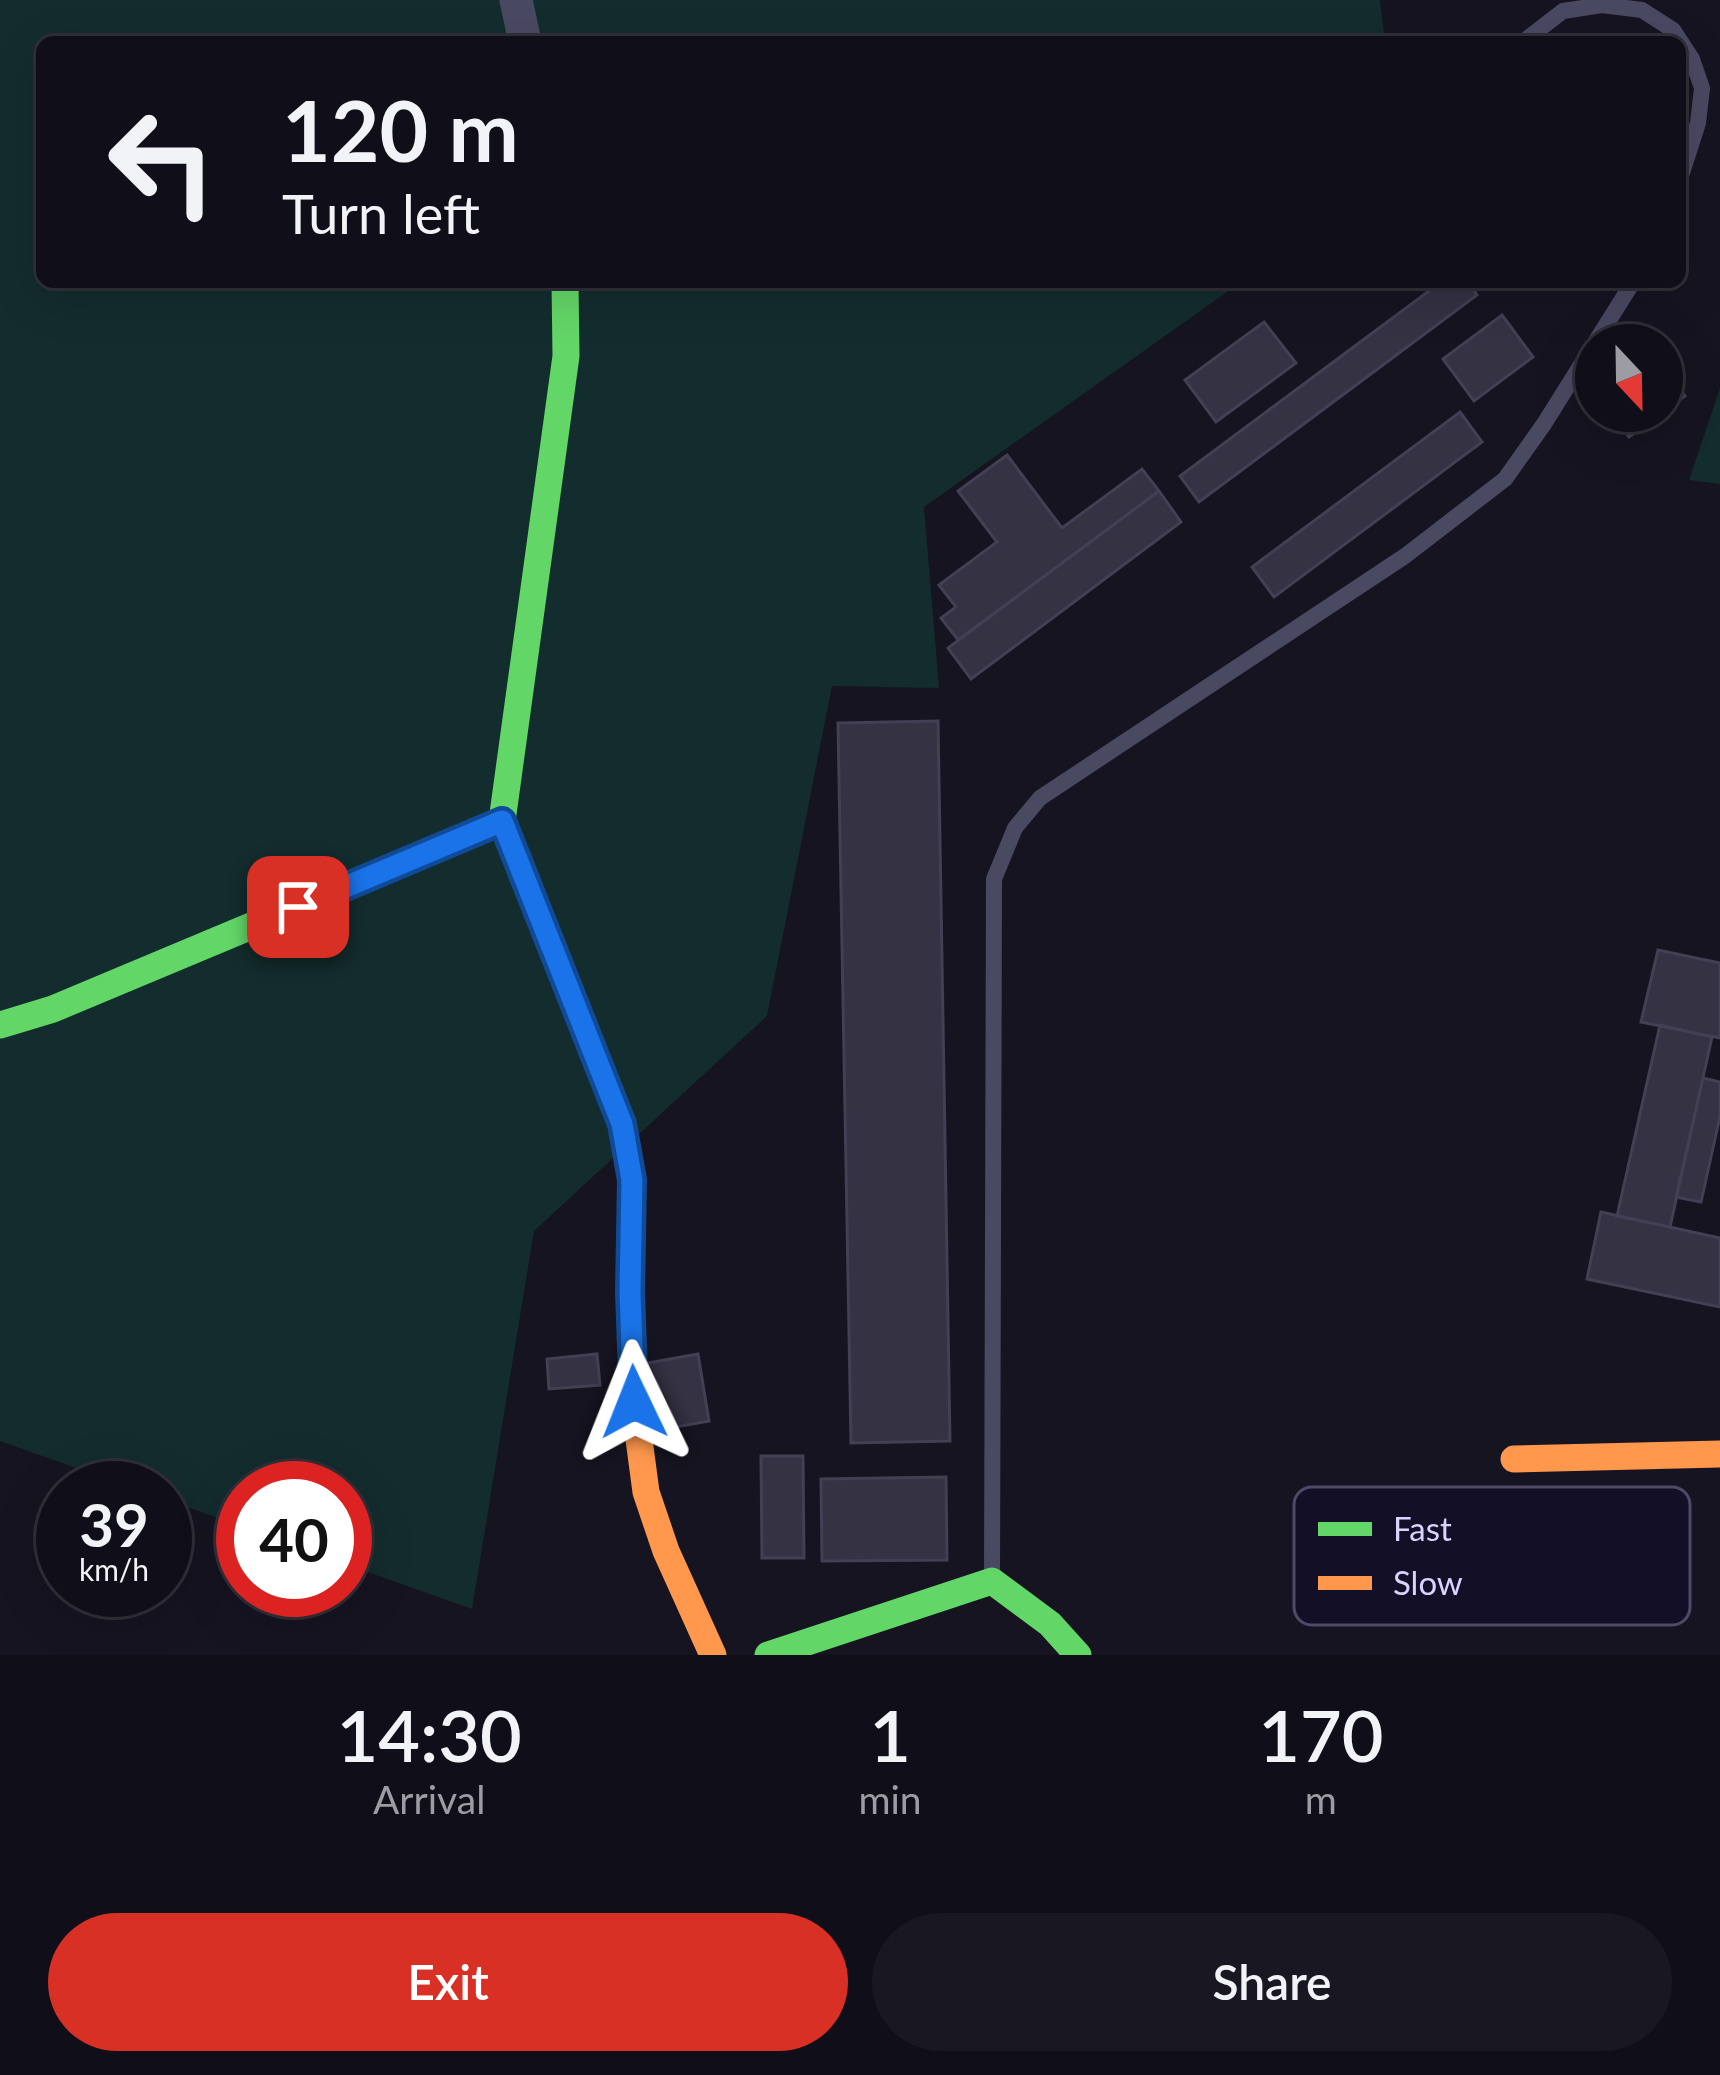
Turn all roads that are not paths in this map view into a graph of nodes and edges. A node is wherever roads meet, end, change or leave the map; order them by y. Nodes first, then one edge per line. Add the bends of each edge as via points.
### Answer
1 (516, 0) edge
2 (524, 36) edge
3 (1531, 36) edge
4 (1677, 36) edge
5 (1686, 50) edge
6 (1686, 160) edge
7 (565, 288) edge
8 (1629, 288) edge
9 (502, 821) junction
10 (0, 1024) edge
11 (1720, 1454) edge
12 (1514, 1459) dead end
13 (992, 1581) junction
14 (713, 1655) edge
15 (768, 1655) edge
16 (1078, 1655) edge

1 - 2 street
3 - 4 lane via 1563,11 1602,5 1642,10
5 - 6 lane via 1702,88
7 - 9 street via 566,356
8 - 13 lane via 1505,479 1405,556 1040,798 1015,828 994,879
9 - 10 street
9 - 14 street via 622,1124 632,1180 634,1402 646,1492
11 - 12 street
13 - 15 street
13 - 16 street

